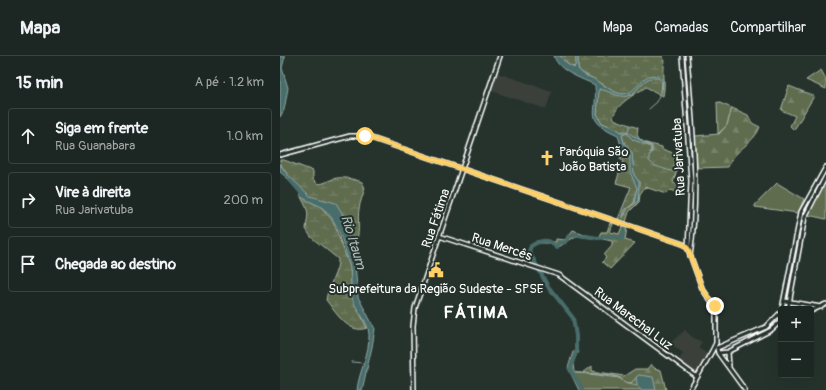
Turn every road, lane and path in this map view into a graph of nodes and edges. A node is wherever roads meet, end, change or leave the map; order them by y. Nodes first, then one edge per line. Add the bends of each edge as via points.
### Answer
1 (500, 56) edge
2 (682, 56) edge
3 (687, 56) edge
4 (280, 155) edge
5 (826, 167) edge
6 (462, 169) junction
7 (826, 176) edge
8 (439, 236) junction
9 (690, 240) junction
10 (683, 244) junction
11 (688, 249) junction
12 (690, 257) junction
13 (559, 275) joint
14 (785, 300) junction
15 (790, 301) junction
16 (826, 304) edge
17 (783, 306) edge
18 (789, 306) edge
19 (821, 307) junction
20 (814, 310) edge
21 (778, 314) edge
22 (778, 323) edge
23 (778, 327) edge
24 (770, 330) junction
25 (728, 344) junction
26 (717, 348) junction
27 (729, 352) junction
28 (709, 357) junction
29 (732, 372) junction
30 (697, 378) junction
31 (414, 390) edge
32 (690, 390) edge
33 (745, 390) edge

1 - 6 main road, Rua Fátima
2 - 9 main road, Rua Jarivatuba via 691,181
3 - 12 main road, Rua Jarivatuba via 695,165 694,241
4 - 6 main road via 361,135
5 - 14 main road via 801,212
6 - 8 main road, Rua Fátima
6 - 10 main road
7 - 15 main road via 805,217
8 - 13 main road, Rua Mercês
8 - 31 main road, Rua Fátima via 414,312
9 - 10 main road
9 - 11 main road, Rua Jarivatuba
10 - 11 main road
11 - 12 main road, Rua Jarivatuba
12 - 26 main road, Rua Jarivatuba via 702,288 716,309
13 - 30 main road, Rua Marechal Luz
14 - 15 main road
14 - 17 main road
15 - 18 main road
15 - 19 main road
16 - 19 main road
19 - 20 main road
21 - 25 main road via 766,327
22 - 24 main road
23 - 24 main road
24 - 27 main road
25 - 26 main road
25 - 27 main road
26 - 27 main road
26 - 28 main road
26 - 28 main road
26 - 29 main road
27 - 29 main road via 728,362
28 - 30 main road
29 - 33 main road
30 - 32 main road

